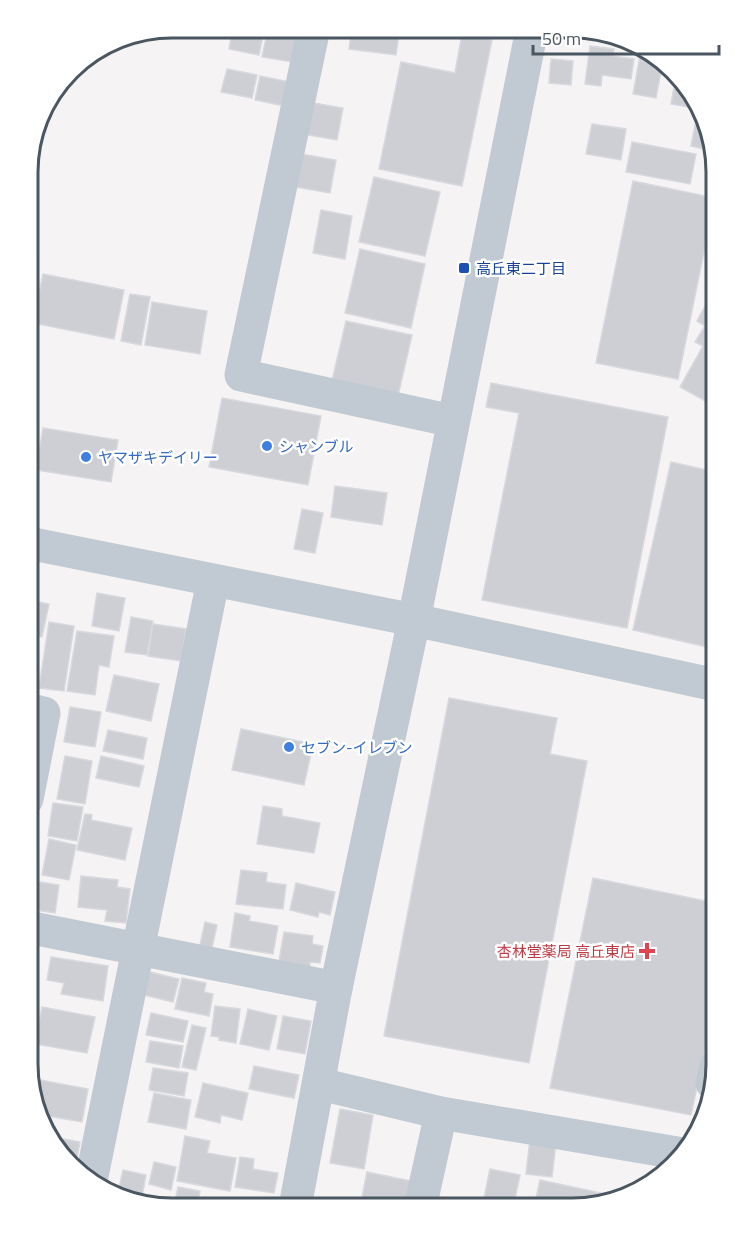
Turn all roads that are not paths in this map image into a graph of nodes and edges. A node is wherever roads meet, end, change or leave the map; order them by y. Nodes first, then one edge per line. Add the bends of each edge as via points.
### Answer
1 (312, 38) edge
2 (530, 38) edge
3 (453, 421) junction
4 (38, 545) edge
5 (213, 581) junction
6 (414, 620) junction
7 (705, 683) edge
8 (38, 712) edge
9 (38, 743) edge
10 (38, 929) edge
11 (138, 951) junction
12 (336, 988) junction
13 (320, 1084) junction
14 (441, 1113) junction
15 (671, 1152) edge
16 (92, 1171) edge
17 (297, 1198) edge
18 (422, 1198) edge

1 - 3 street via 241,375
2 - 3 street
3 - 6 street
4 - 5 street
5 - 6 street
5 - 11 street
6 - 7 street
6 - 12 street
8 - 9 street via 44,713
10 - 11 street
11 - 12 street
11 - 16 street
12 - 13 street
13 - 14 street
13 - 17 street
14 - 15 street
14 - 18 street

